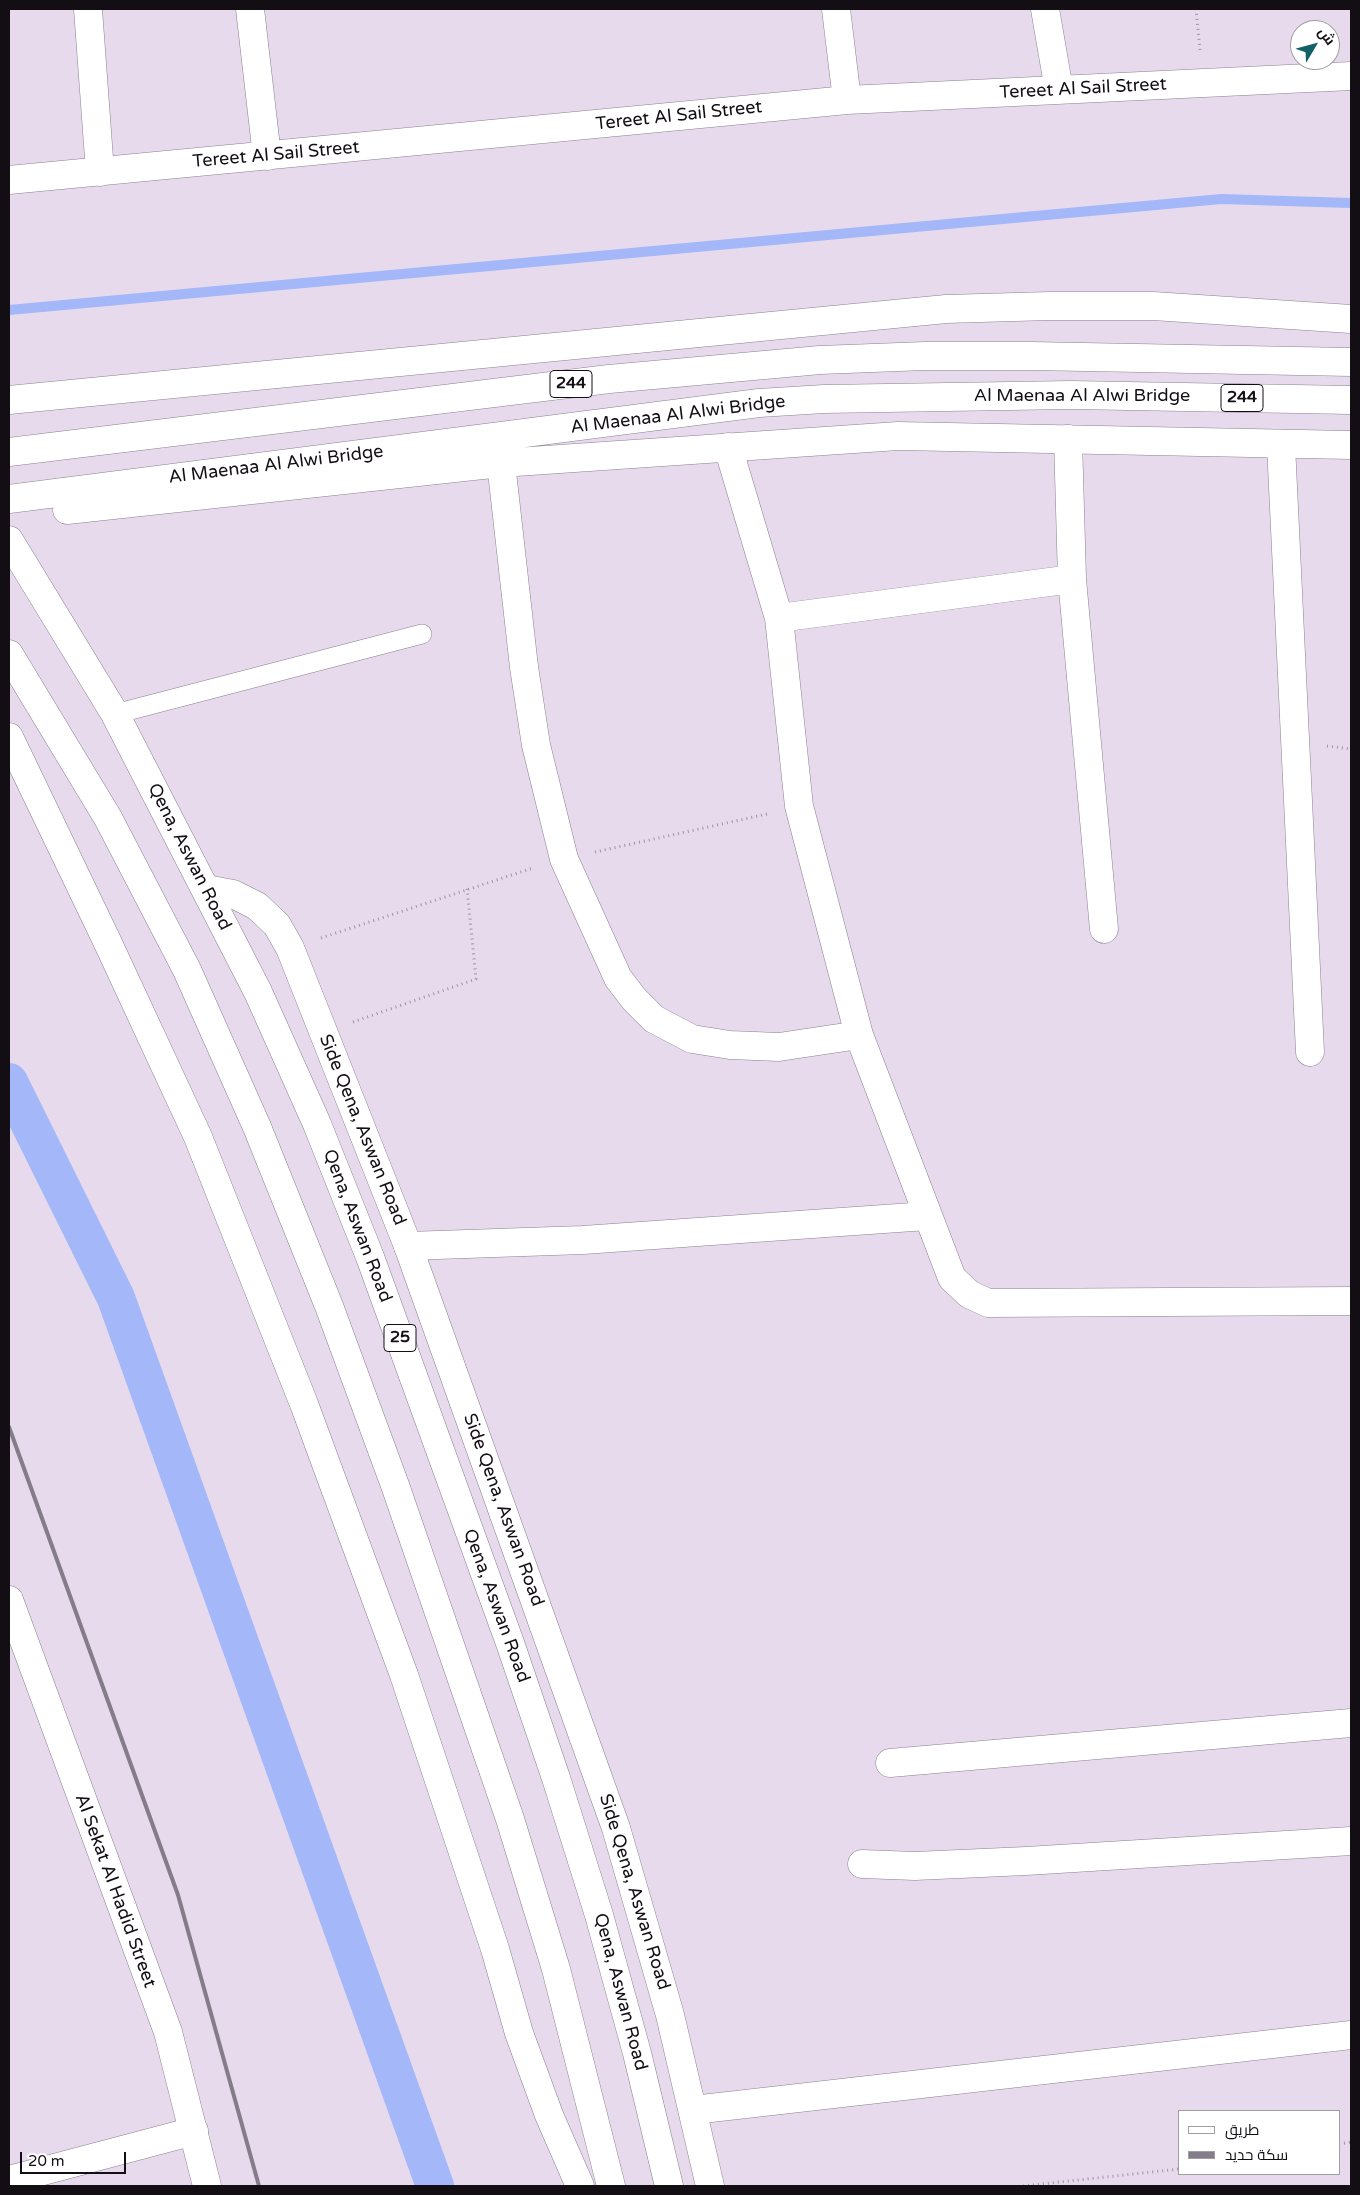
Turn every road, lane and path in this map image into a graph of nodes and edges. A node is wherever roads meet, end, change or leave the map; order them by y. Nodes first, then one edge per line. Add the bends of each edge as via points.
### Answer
1 (88, 9) edge
2 (250, 9) edge
3 (836, 9) edge
4 (1045, 9) edge
5 (1196, 9) edge
6 (1351, 76) edge
7 (1202, 83) junction
8 (1059, 90) junction
9 (847, 100) junction
10 (267, 156) junction
11 (100, 172) junction
12 (9, 180) edge
13 (1351, 319) edge
14 (1351, 362) edge
15 (9, 400) edge
16 (1351, 400) edge
17 (1068, 439) junction
18 (1281, 444) junction
19 (1351, 446) edge
20 (728, 447) junction
21 (9, 452) edge
22 (501, 463) junction
23 (9, 499) edge
24 (9, 517) edge
25 (9, 540) edge
26 (1072, 580) junction
27 (778, 618) junction
28 (422, 634) dead end
29 (9, 654) edge
30 (115, 714) junction
31 (9, 737) edge
32 (799, 806) junction
33 (564, 859) junction
34 (467, 888) junction
35 (206, 889) junction
36 (1104, 929) dead end
37 (290, 948) junction
38 (323, 1032) junction
39 (859, 1035) junction
40 (1310, 1052) dead end
41 (927, 1216) junction
42 (408, 1246) junction
43 (1351, 1301) edge
44 (9, 1600) edge
45 (1351, 1723) edge
46 (890, 1763) dead end
47 (1351, 1841) edge
48 (862, 1864) dead end
49 (1351, 2036) edge
50 (693, 2110) junction
51 (194, 2131) junction
52 (1178, 2169) edge
53 (9, 2180) edge
54 (207, 2186) edge
55 (580, 2186) edge
56 (612, 2186) edge
57 (669, 2186) edge
58 (710, 2186) edge
59 (1022, 2186) edge

1 - 11 main road
2 - 10 main road
3 - 9 main road
4 - 8 main road
5 - 7 path
6 - 7 main road, Tereet Al Sail Street
7 - 8 main road, Tereet Al Sail Street
8 - 9 main road, Tereet Al Sail Street
9 - 10 main road, Tereet Al Sail Street
10 - 11 main road, Tereet Al Sail Street
11 - 12 main road, Tereet Al Sail Street
13 - 15 main road via 1153,306 946,309
14 - 21 main road, Al Maenaa Al Alwi Bridge / 244 via 925,356 820,360 714,368
16 - 23 main road, Al Maenaa Al Alwi Bridge / 244 via 1134,395 889,396 759,404
17 - 18 main road
17 - 20 main road via 898,436
17 - 26 main road
18 - 19 main road
18 - 40 main road
20 - 22 main road
20 - 27 main road
22 - 24 main road
22 - 33 main road via 536,745
25 - 30 main road, Qena, Aswan Road / 25
26 - 27 main road
26 - 36 main road
27 - 32 main road
28 - 30 lane
29 - 56 main road via 108,818 187,970 258,1127 329,1306 396,1488 510,1819 556,1970
30 - 35 main road, Qena, Aswan Road / 25
31 - 55 main road via 198,1137 356,1539 450,1812 519,2033 549,2115
32 - 33 path
32 - 39 main road
33 - 34 path
33 - 39 main road via 618,978 654,1019 692,1039 730,1045 779,1047
34 - 37 path
34 - 38 path via 476,979
35 - 37 main road, Side Qena, Aswan Road via 233,894 257,906 277,925
35 - 57 main road, Qena, Aswan Road / 25 via 258,992 370,1257 510,1643 599,1915
37 - 38 main road, Side Qena, Aswan Road
38 - 42 main road, Side Qena, Aswan Road
39 - 41 main road
41 - 42 main road via 583,1240
41 - 43 main road via 952,1278 969,1294 988,1303
42 - 50 main road, Side Qena, Aswan Road via 616,1828 670,2015
44 - 51 main road, Al Sekat Al Hadid Street via 168,2032
45 - 46 main road
47 - 48 main road via 1026,1861 915,1866
49 - 50 main road
50 - 58 main road, Side Qena, Aswan Road
51 - 53 main road
51 - 54 main road, Al Sekat Al Hadid Street
52 - 59 path

